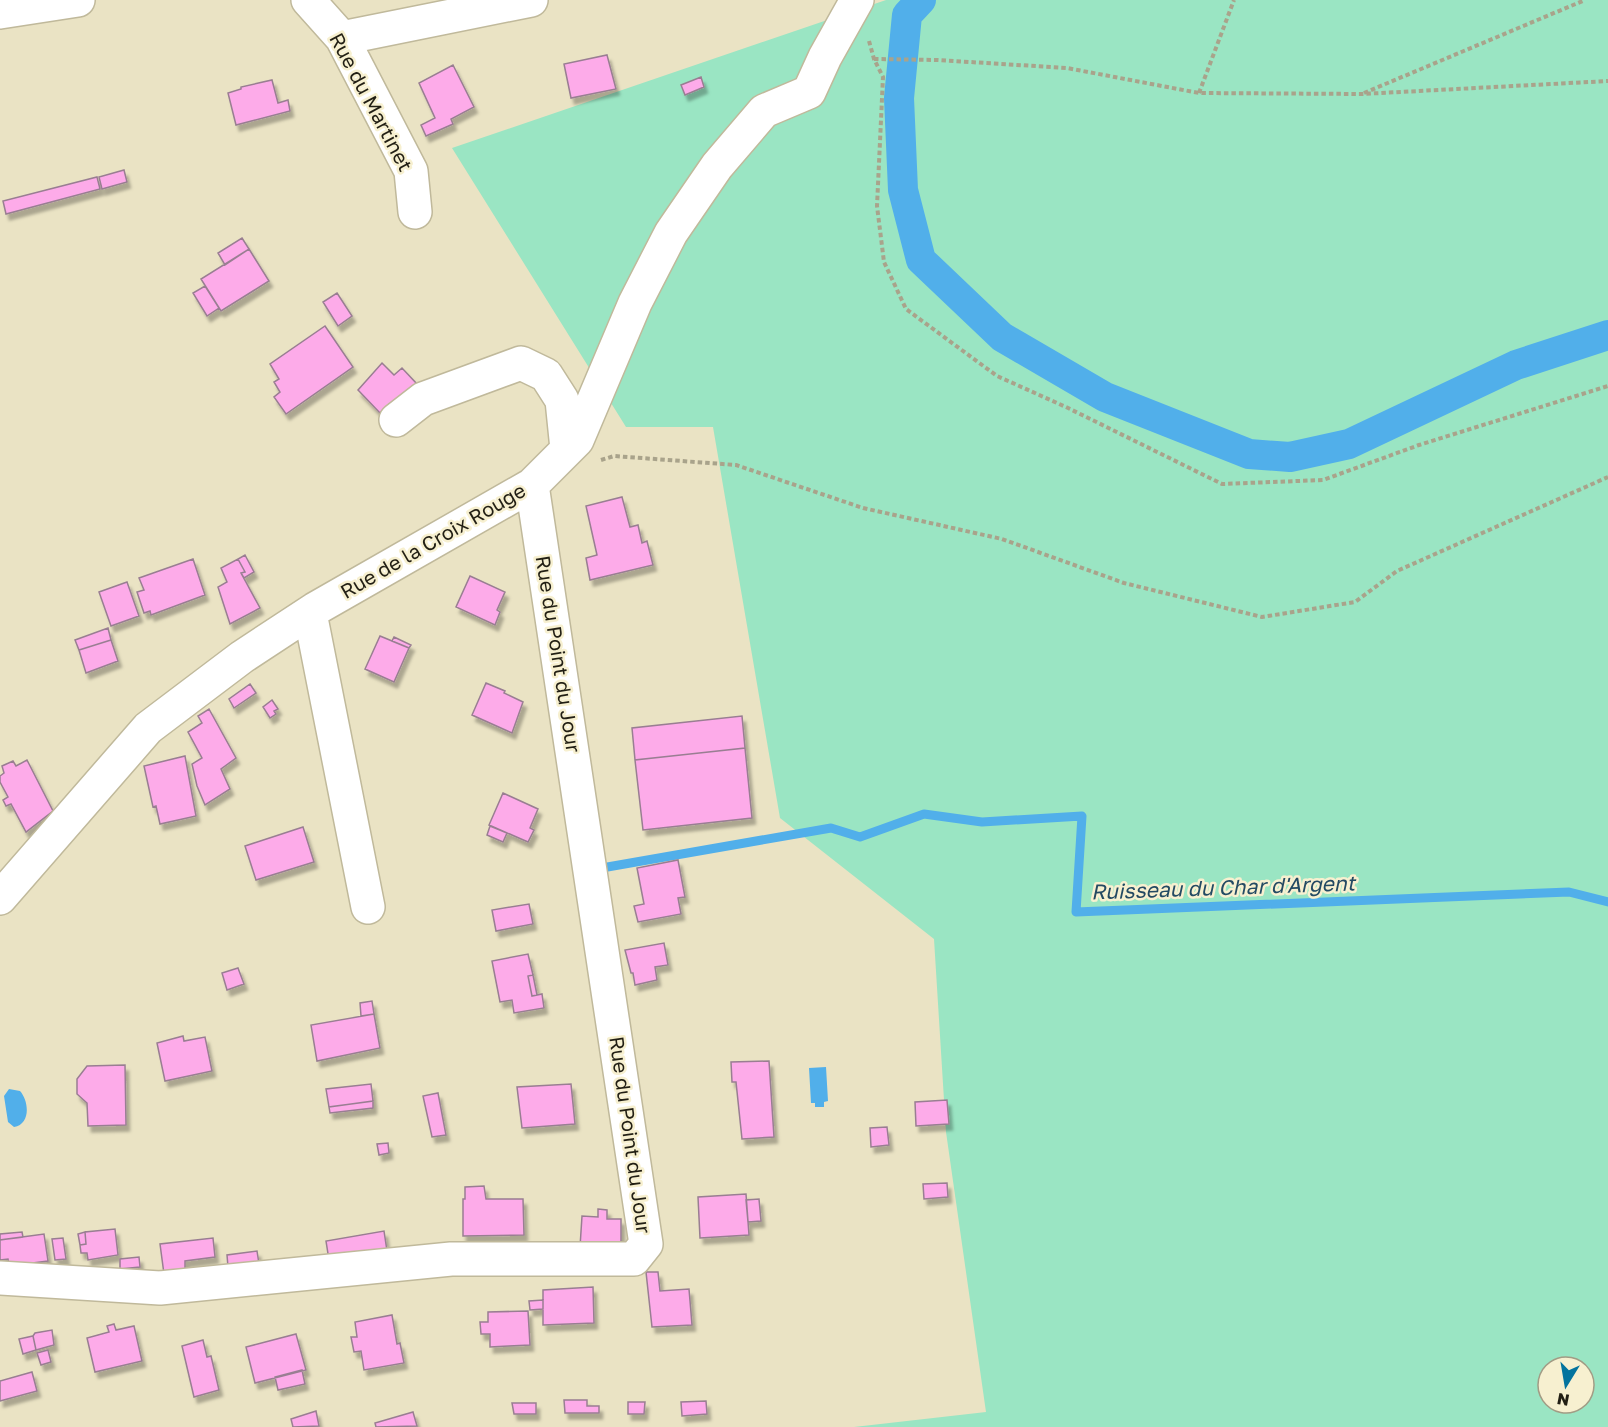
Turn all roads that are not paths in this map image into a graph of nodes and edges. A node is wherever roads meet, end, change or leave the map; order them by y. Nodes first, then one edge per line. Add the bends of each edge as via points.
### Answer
1 (78, 0) edge
2 (308, 0) edge
3 (531, 0) edge
4 (857, 0) edge
5 (0, 12) edge
6 (342, 38) junction
7 (415, 212) dead end
8 (396, 420) dead end
9 (550, 467) junction
10 (310, 613) junction
11 (0, 898) edge
12 (369, 907) dead end
13 (0, 1278) edge

1 - 5 street
2 - 6 street, Rue du Martinet
3 - 6 street
4 - 9 street, Rue de la Croix Rouge via 809,92 764,111 717,166 671,232 635,303 577,440
6 - 7 street, Rue du Martinet via 411,171
8 - 9 street via 423,399 521,363 546,375 562,400
9 - 10 street, Rue de la Croix Rouge
9 - 13 street, Rue du Point du Jour via 646,1244 634,1258 451,1259 160,1288
10 - 11 street, Rue de la Croix Rouge via 242,657 148,728
10 - 12 street

